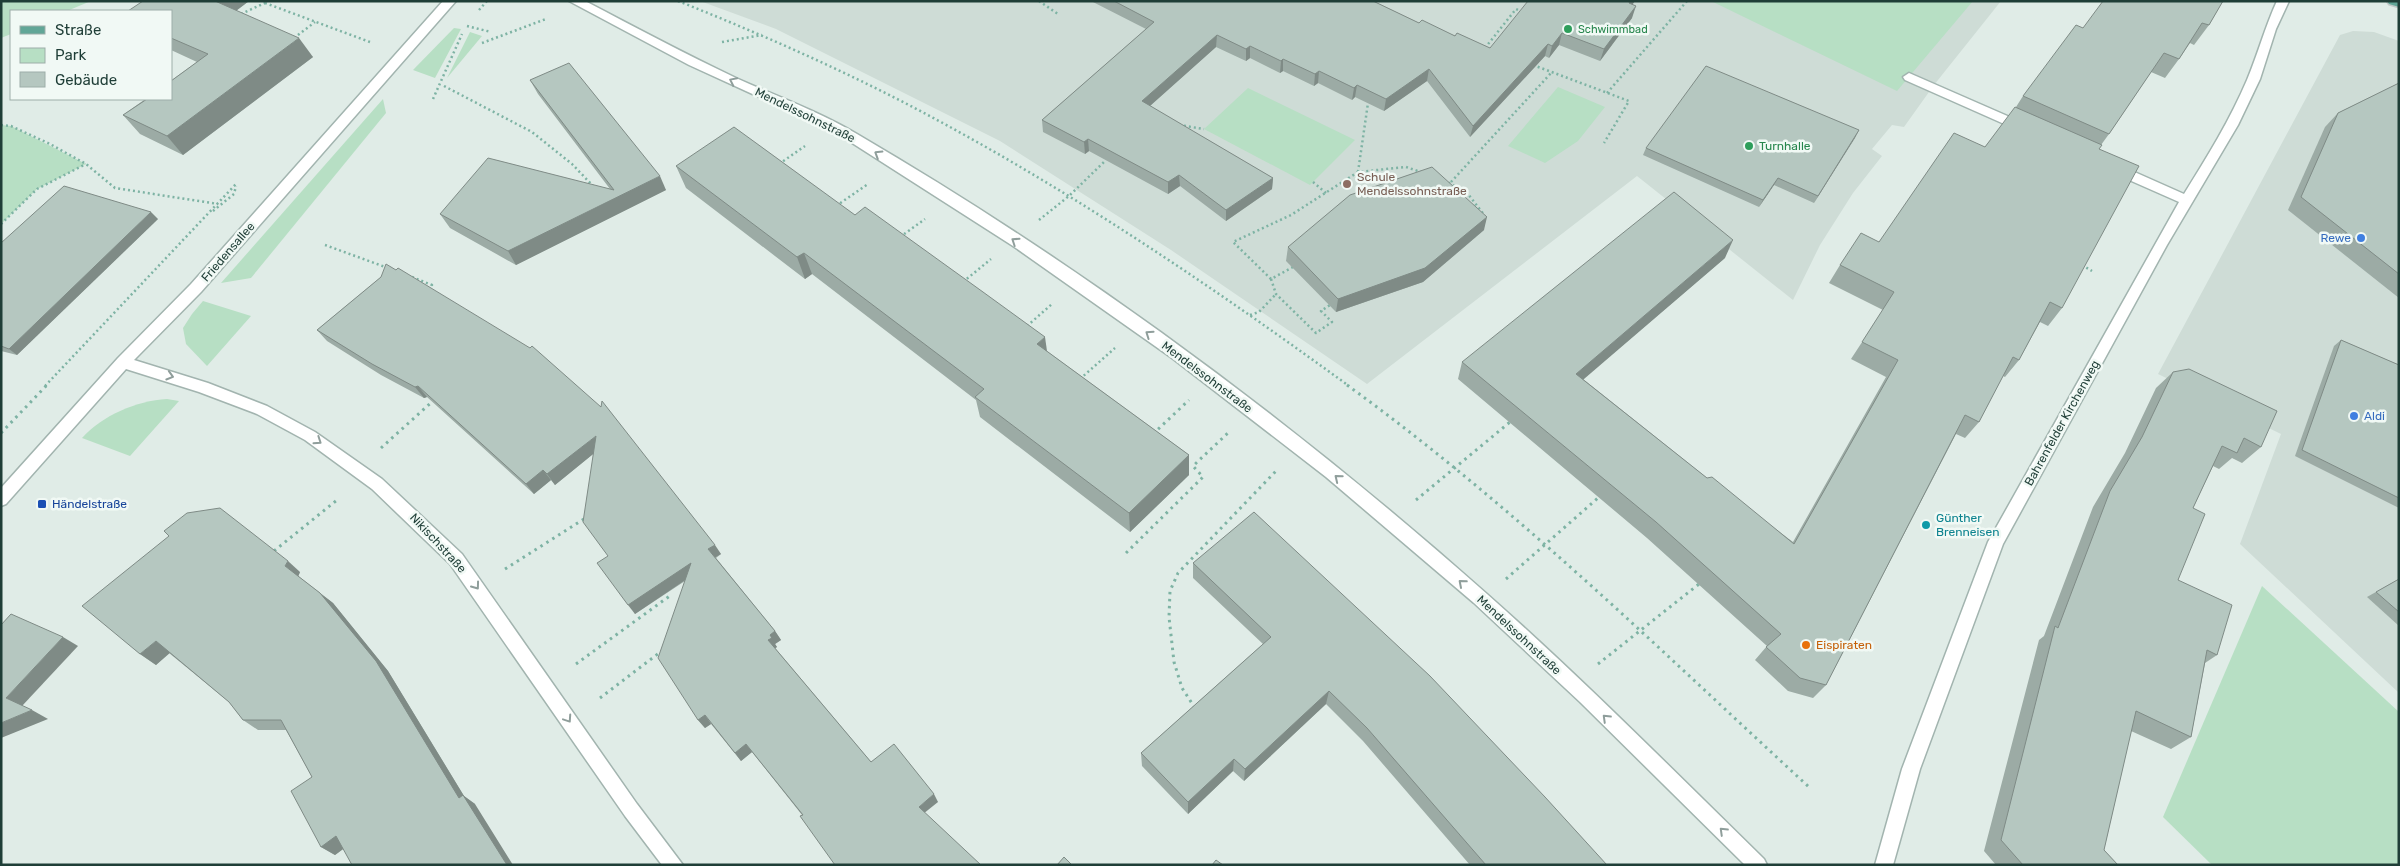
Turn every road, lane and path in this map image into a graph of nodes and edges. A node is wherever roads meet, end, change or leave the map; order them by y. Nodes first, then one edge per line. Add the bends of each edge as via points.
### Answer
1 (450, 1) edge
2 (487, 1) edge
3 (575, 1) edge
4 (678, 1) edge
5 (1039, 1) edge
6 (1686, 1) edge
7 (2283, 1) edge
8 (2393, 1) edge
9 (266, 2) edge
10 (2399, 4) edge
11 (476, 13) dead end
12 (1524, 13) edge
13 (1058, 14) dead end
14 (236, 17) edge
15 (546, 19) dead end
16 (471, 20) dead end
17 (315, 22) junction
18 (466, 26) junction
19 (491, 32) dead end
20 (293, 39) edge
21 (370, 42) dead end
22 (482, 43) dead end
23 (1476, 44) edge
24 (1485, 48) junction
25 (1493, 51) edge
26 (1527, 63) edge
27 (1552, 72) junction
28 (1909, 77) dead end
29 (444, 86) dead end
30 (1607, 93) junction
31 (432, 99) dead end
32 (1368, 103) edge
33 (1175, 124) edge
34 (1, 125) edge
35 (1204, 129) dead end
36 (2037, 134) edge
37 (1604, 143) dead end
38 (808, 144) dead end
39 (1106, 160) edge
40 (2100, 162) edge
41 (86, 164) junction
42 (778, 165) edge
43 (1358, 172) junction
44 (1424, 173) edge
45 (1442, 179) edge
46 (873, 180) dead end
47 (1313, 182) dead end
48 (1451, 182) junction
49 (1326, 193) junction
50 (597, 194) edge
51 (1069, 196) junction
52 (2186, 200) junction
53 (218, 204) junction
54 (835, 207) edge
55 (210, 213) junction
56 (932, 214) dead end
57 (1485, 216) edge
58 (1, 224) edge
59 (898, 239) edge
60 (1014, 240) junction
61 (325, 245) dead end
62 (995, 256) dead end
63 (2080, 265) edge
64 (1293, 267) edge
65 (396, 271) edge
66 (2092, 271) edge
67 (405, 275) edge
68 (1271, 279) junction
69 (961, 284) edge
70 (425, 294) edge
71 (1276, 294) junction
72 (1058, 299) dead end
73 (1330, 305) edge
74 (1250, 316) junction
75 (1024, 329) edge
76 (1116, 347) dead end
77 (123, 362) junction
78 (1077, 382) edge
79 (441, 394) edge
80 (1195, 395) dead end
81 (1510, 422) edge
82 (1235, 426) dead end
83 (1, 433) edge
84 (1152, 435) edge
85 (1300, 447) junction
86 (379, 450) dead end
87 (1456, 468) junction
88 (1599, 497) edge
89 (1, 499) edge
90 (337, 500) dead end
91 (588, 516) edge
92 (1390, 521) junction
93 (1545, 545) junction
94 (274, 551) edge
95 (1126, 553) dead end
96 (505, 569) dead end
97 (1700, 584) edge
98 (671, 596) edge
99 (1482, 600) junction
100 (1639, 631) junction
101 (669, 646) edge
102 (576, 664) dead end
103 (1572, 685) junction
104 (600, 698) dead end
105 (1200, 714) edge
106 (1810, 788) dead end
107 (674, 865) edge
108 (1758, 865) edge
109 (1884, 865) edge

1 - 77 street, Friedensallee via 196,288
2 - 11 path
60 -> 3 street, Mendelssohnstraße via 850,136
4 - 51 path via 763,35 860,80 967,136
5 - 13 path
6 - 30 path
7 - 52 street, Bahrenfelder Kirchenweg via 2270,28 2254,79 2232,125
8 - 10 main road
9 - 14 path
9 - 17 path
12 - 24 path via 1516,9
15 - 22 path
16 - 18 path
17 - 20 path
17 - 21 path
18 - 19 path
18 - 31 path
23 - 24 path
24 - 25 path
26 - 27 path
27 - 30 path
27 - 48 path
28 - 36 street
29 - 50 path via 532,132 572,164
30 - 37 path via 1629,101
32 - 43 path
33 - 35 path
34 - 41 path via 11,126
38 - 42 path
39 - 51 path
40 - 52 street
41 - 53 path via 116,188
41 - 58 path via 37,189
43 - 44 path via 1406,167
43 - 49 path
45 - 48 path
46 - 54 path
47 - 49 path
48 - 57 path via 1477,202
49 - 68 path via 1233,242
51 - 60 path
51 - 74 path
52 - 109 street, Bahrenfelder Kirchenweg via 1996,542 1911,769
53 - 55 path
53 - 55 path via 236,184 234,194
55 - 83 path
56 - 59 path
85 -> 60 street, Mendelssohnstraße via 1171,350
61 - 65 path
62 - 69 path
63 - 66 path
64 - 68 path
67 - 70 path via 432,285
68 - 71 path
71 - 73 path via 1316,332 1332,322 1321,310
71 - 74 path via 1259,312
72 - 75 path
74 - 87 path via 1367,398
76 - 78 path
77 - 89 street, Friedensallee
77 -> 107 street, Nikischstraße via 202,386 262,410 310,436 385,490 456,559 621,797
79 - 86 path
80 - 84 path
81 - 87 path
82 - 95 path via 1193,466 1203,477
92 -> 85 street, Mendelssohnstraße
85 - 105 path via 1178,573 1170,591 1174,662 1182,688
87 - 92 path
87 - 93 path
88 - 93 path
90 - 94 path
91 - 96 path
99 -> 92 street, Mendelssohnstraße
93 - 99 path
93 - 100 path
97 - 100 path
98 - 102 path
99 - 103 street, Mendelssohnstraße
100 - 103 path
100 - 106 path
101 - 104 path
108 -> 103 street, Mendelssohnstraße

